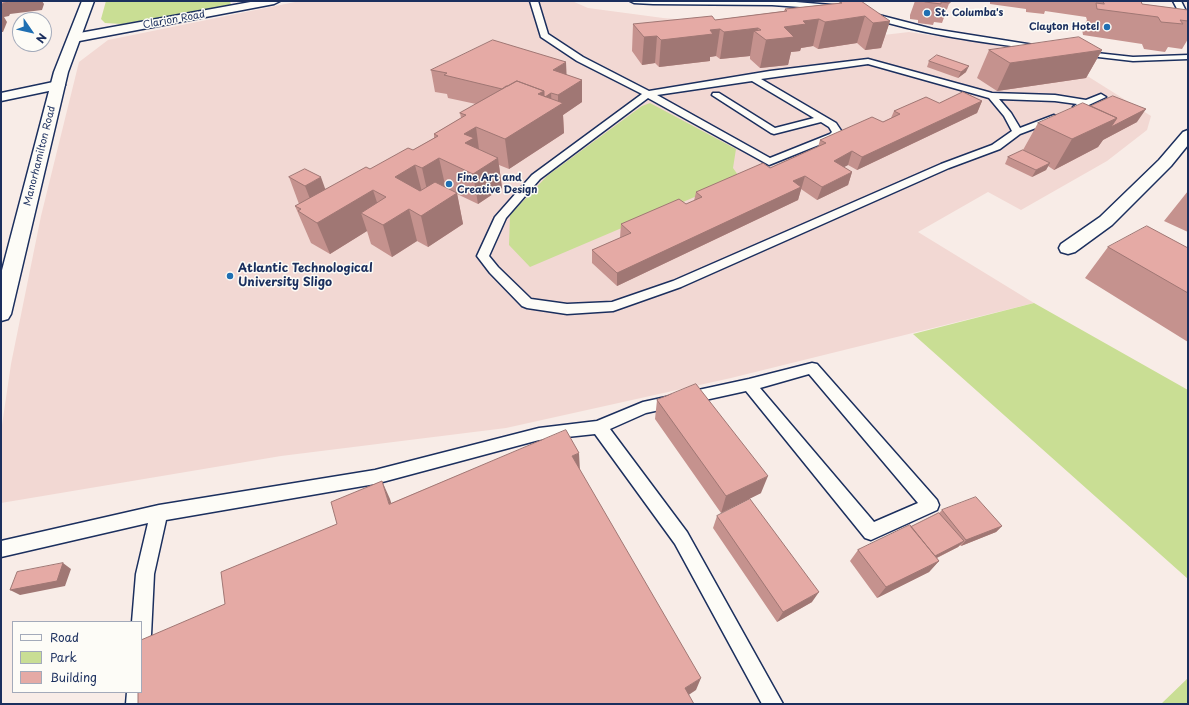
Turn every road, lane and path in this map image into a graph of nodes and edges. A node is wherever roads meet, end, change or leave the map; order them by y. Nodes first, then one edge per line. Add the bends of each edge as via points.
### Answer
1 (88, 1) edge
2 (274, 1) edge
3 (534, 1) edge
4 (634, 1) edge
5 (1177, 1) edge
6 (1188, 22) edge
7 (74, 38) junction
8 (1046, 48) edge
9 (1074, 52) edge
10 (1188, 57) edge
11 (753, 78) junction
12 (58, 85) junction
13 (648, 94) junction
14 (716, 95) dead end
15 (992, 96) junction
16 (1102, 96) dead end
17 (1, 97) edge
18 (1086, 103) junction
19 (822, 119) junction
20 (1017, 132) junction
21 (1188, 135) edge
22 (1068, 248) dead end
23 (1, 314) edge
24 (749, 385) junction
25 (598, 427) junction
26 (159, 513) junction
27 (1, 549) edge
28 (142, 623) edge
29 (137, 693) edge
30 (136, 704) edge
31 (773, 704) edge

1 - 7 main road, Manorhamilton Road
2 - 7 main road, Clarion Road
3 - 13 lane via 544,35 580,59
4 - 8 lane via 816,4 858,11 934,32
5 - 6 lane
7 - 12 main road, Manorhamilton Road
9 - 10 lane via 1133,59
11 - 13 lane
11 - 15 lane via 868,62
11 - 19 lane
12 - 17 main road
12 - 23 main road, Manorhamilton Road
13 - 19 lane via 769,162 834,136 837,132 832,125
13 - 20 lane via 536,177 501,217 483,256 527,303 567,309 613,306 677,284 946,166 996,147
14 - 19 lane via 774,131
15 - 18 lane via 1054,98
15 - 20 lane via 1008,115
16 - 18 lane
18 - 20 lane
21 - 22 main road via 1165,163 1106,221
24 - 24 lane via 812,368 931,505 871,532
24 - 25 lane via 643,408
25 - 26 lane via 539,434 375,477
25 - 31 lane via 681,538
26 - 27 lane
26 - 28 lane via 146,574
29 - 30 lane

